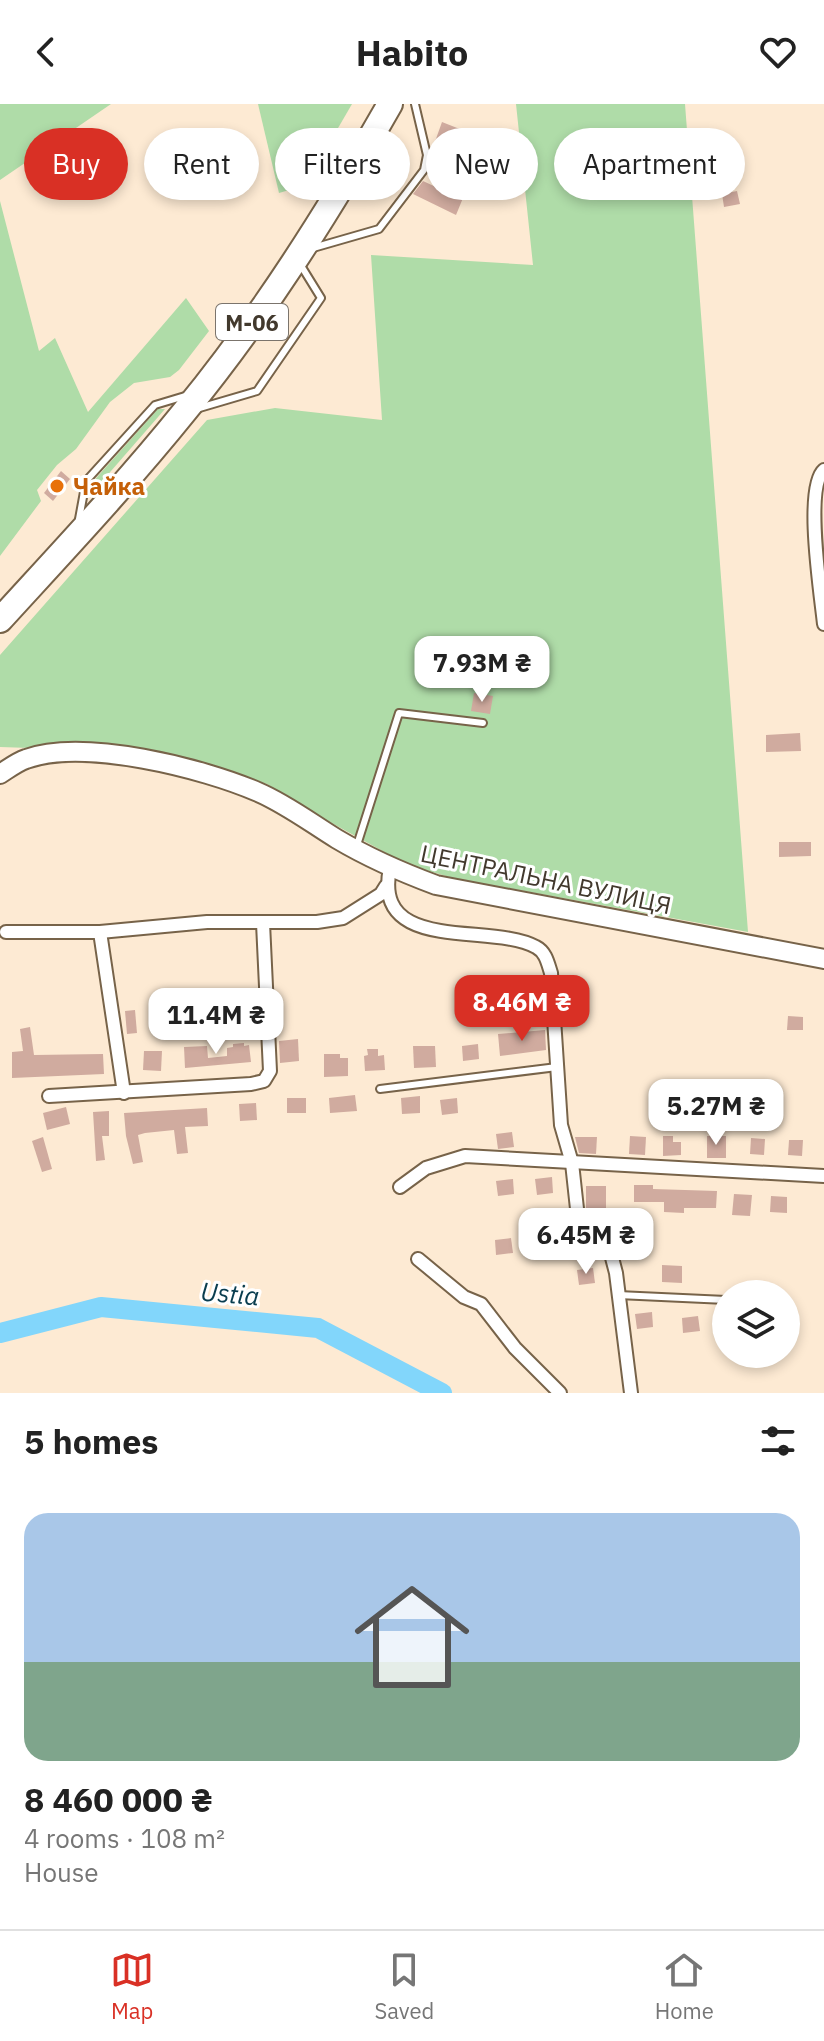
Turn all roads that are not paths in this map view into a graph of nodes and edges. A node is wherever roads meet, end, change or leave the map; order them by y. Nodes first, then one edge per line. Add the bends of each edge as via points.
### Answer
1 (390, 104) edge
2 (415, 104) edge
3 (299, 255) junction
4 (200, 392) junction
5 (185, 412) junction
6 (824, 470) edge
7 (75, 538) junction
8 (0, 620) edge
9 (824, 624) edge
10 (483, 723) dead end
11 (0, 774) edge
12 (356, 848) junction
13 (388, 877) junction
14 (263, 923) junction
15 (6, 932) dead end
16 (100, 932) junction
17 (824, 959) edge
18 (557, 1067) junction
19 (380, 1089) dead end
20 (124, 1093) junction
21 (49, 1096) dead end
22 (572, 1163) junction
23 (824, 1176) edge
24 (400, 1187) dead end
25 (418, 1259) dead end
26 (618, 1295) junction
27 (712, 1299) edge
28 (560, 1393) edge
29 (631, 1393) edge

1 - 3 highway, М-06
2 - 3 lane via 427,155 424,170 390,216 379,229
3 - 4 highway, М-06
3 - 5 lane via 321,298 257,391
4 - 5 highway, М-06
4 - 7 lane via 155,405 86,481
5 - 7 highway, М-06
6 - 9 street via 815,487
7 - 8 highway, М-06
10 - 12 lane via 399,713
11 - 12 street, ЦЕНТРАЛЬНА ВУЛИЦЯ via 26,759 56,753 95,752 157,762 259,792
12 - 13 street, ЦЕНТРАЛЬНА ВУЛИЦЯ
13 - 14 street via 381,894 343,918
13 - 17 street, ЦЕНТРАЛЬНА ВУЛИЦЯ
13 - 18 street via 391,904 413,923 538,947 551,973
14 - 16 street via 207,922
14 - 20 street via 270,1071 264,1081
15 - 16 street
16 - 20 street
18 - 19 lane
18 - 22 street via 561,1125
20 - 21 street
22 - 23 street
22 - 24 street via 465,1156 426,1168
22 - 26 street via 581,1227 610,1250
25 - 28 street via 464,1297 481,1304
26 - 27 lane
26 - 29 street

